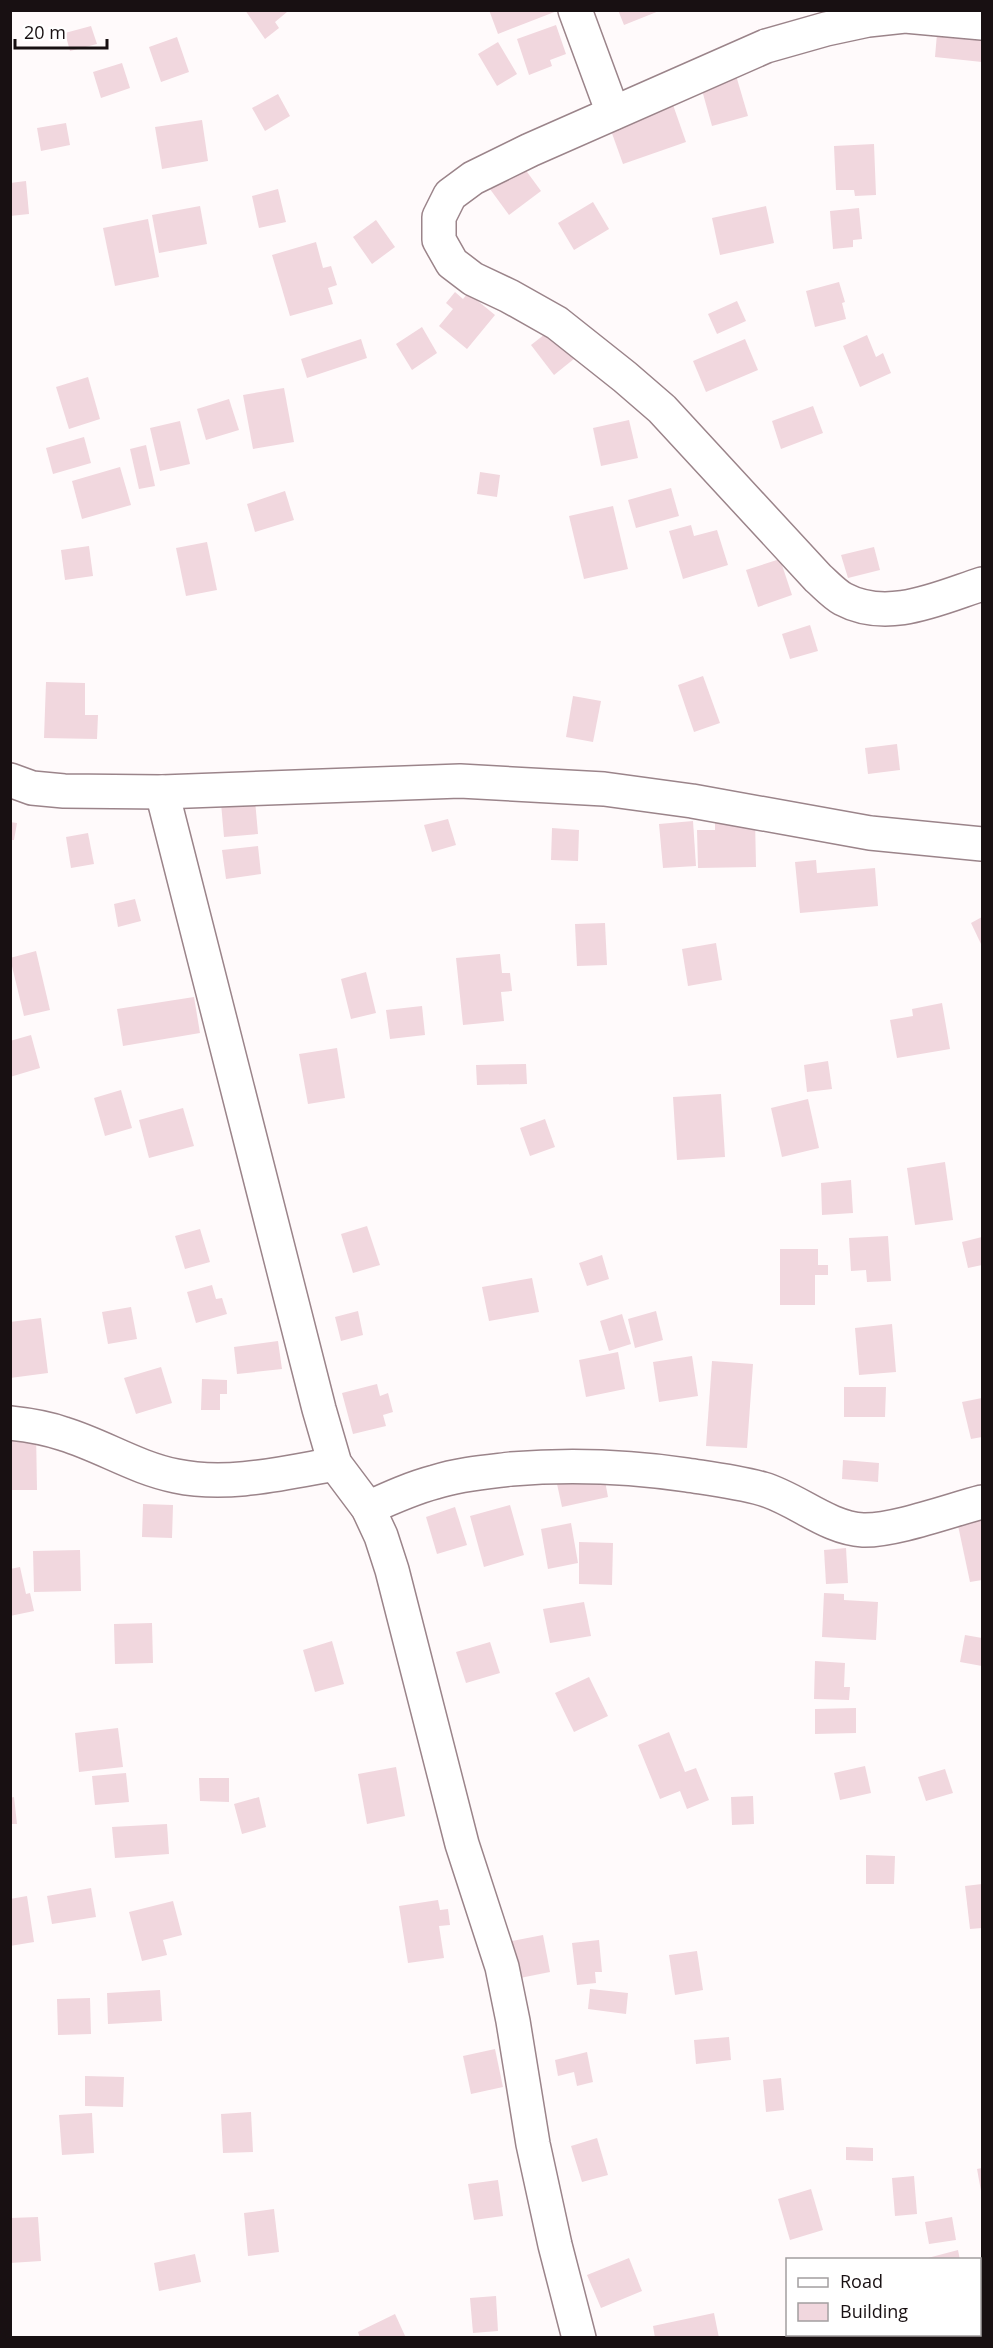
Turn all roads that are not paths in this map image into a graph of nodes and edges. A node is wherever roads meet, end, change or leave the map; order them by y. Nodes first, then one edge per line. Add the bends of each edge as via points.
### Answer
1 (575, 10) edge
2 (982, 23) edge
3 (613, 113) junction
4 (982, 584) edge
5 (10, 780) edge
6 (162, 792) junction
7 (982, 844) edge
8 (10, 1423) edge
9 (335, 1464) junction
10 (982, 1502) edge
11 (368, 1508) junction
12 (579, 2337) edge

1 - 3 street
2 - 3 street via 905,16 826,29 766,46
3 - 4 street via 473,178 450,195 439,217 439,240 452,263 473,279 557,323 625,377 662,409 818,578 842,598 865,608 889,610
5 - 6 street via 32,788 64,791
6 - 7 street via 460,781 604,789 870,833
6 - 9 street
8 - 9 street via 64,1434 134,1464 177,1476 216,1480
9 - 11 street
10 - 11 street via 864,1530 838,1525 792,1500 733,1482 637,1468 561,1465 482,1472 436,1481
11 - 12 street via 392,1570 462,1844 502,1967 555,2245

